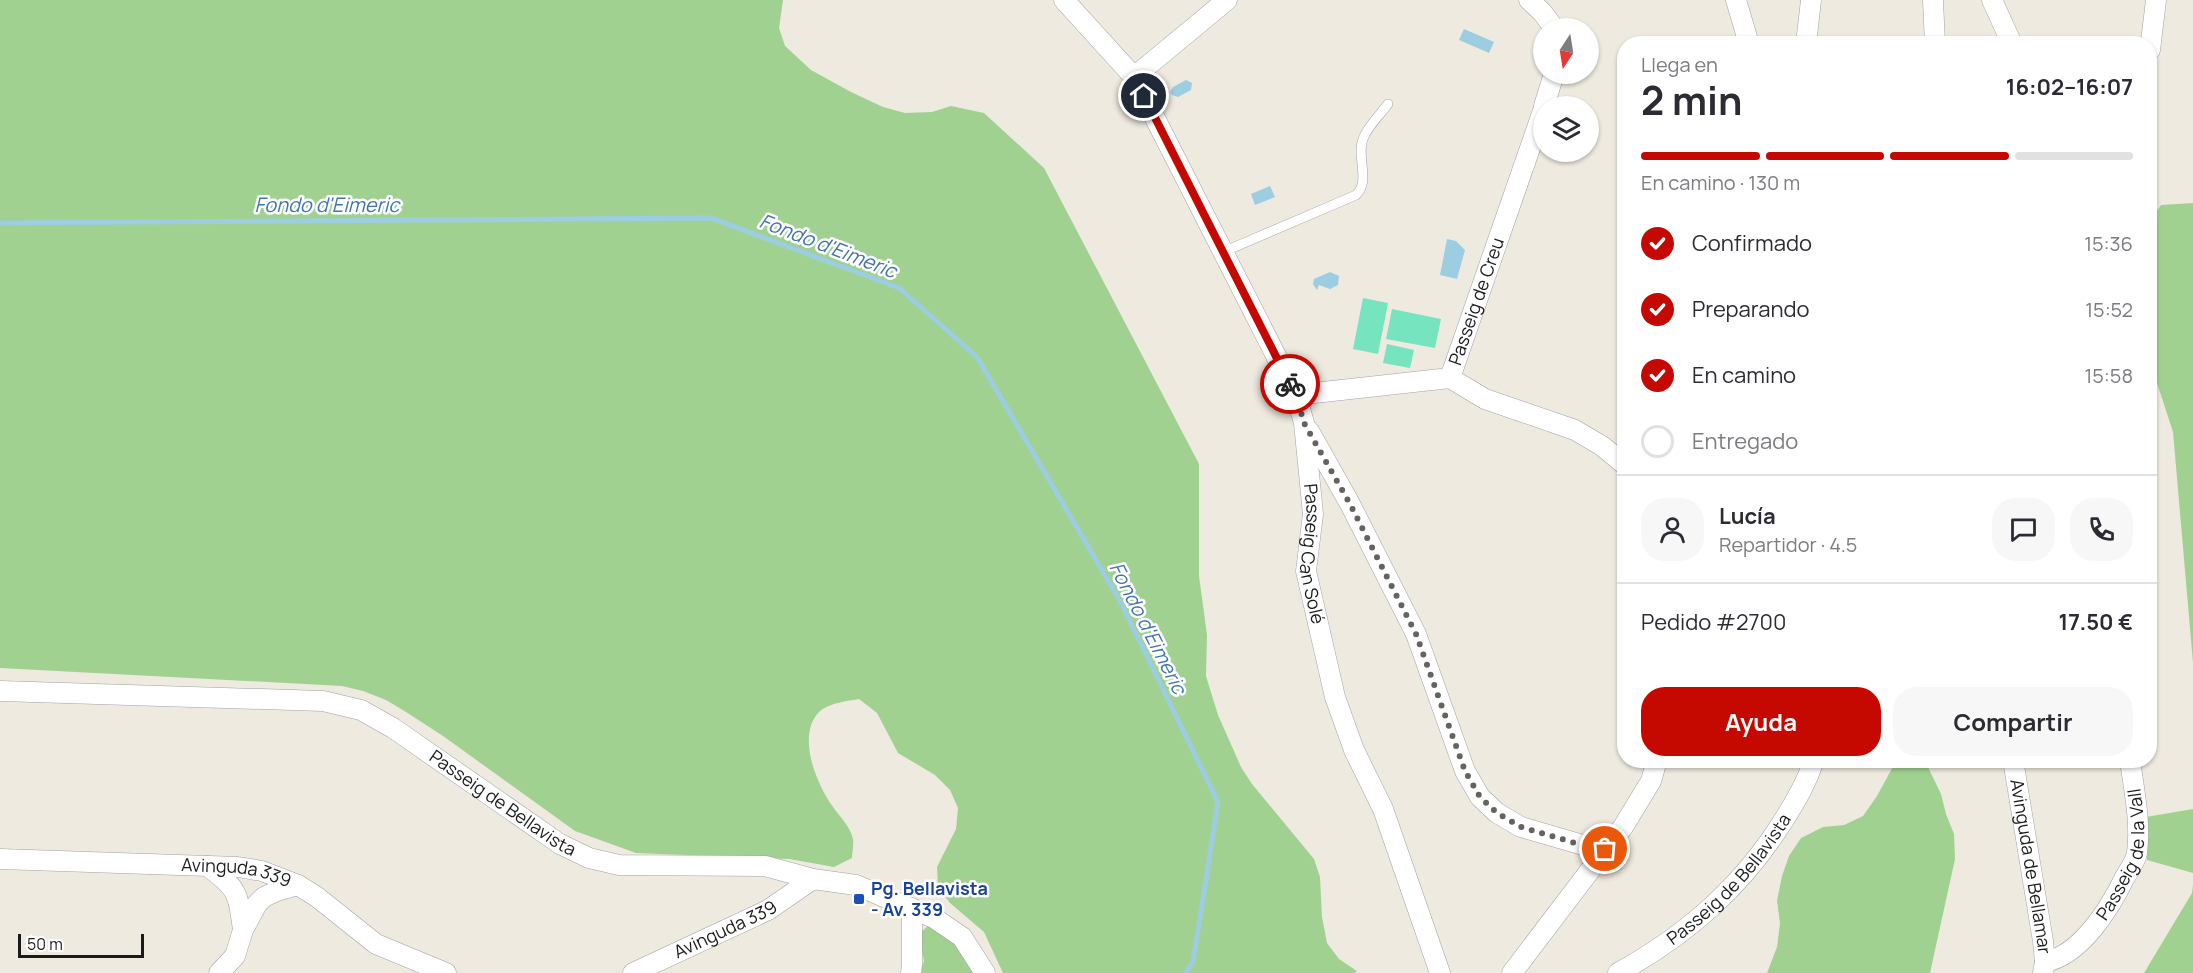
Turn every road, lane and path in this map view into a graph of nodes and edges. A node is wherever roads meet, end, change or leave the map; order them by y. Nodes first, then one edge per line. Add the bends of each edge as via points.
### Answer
1 (1064, 0) edge
2 (1227, 0) edge
3 (1529, 0) edge
4 (1736, 0) edge
5 (1811, 0) edge
6 (1932, 0) edge
7 (1992, 0) edge
8 (2156, 0) edge
9 (1546, 18) edge
10 (1747, 36) edge
11 (1807, 36) edge
12 (1934, 36) edge
13 (2008, 36) edge
14 (2152, 36) edge
15 (1134, 77) junction
16 (1388, 104) dead end
17 (1533, 139) edge
18 (1223, 252) junction
19 (1450, 378) junction
20 (1296, 395) junction
21 (1304, 423) junction
22 (1617, 458) edge
23 (0, 691) edge
24 (1655, 768) edge
25 (1811, 768) edge
26 (2014, 768) edge
27 (2131, 768) edge
28 (1605, 849) junction
29 (0, 859) edge
30 (206, 866) junction
31 (813, 879) junction
32 (298, 885) junction
33 (912, 908) junction
34 (243, 930) junction
35 (2082, 938) junction
36 (2043, 941) junction
37 (2044, 967) edge
38 (219, 973) edge
39 (446, 973) edge
40 (633, 973) edge
41 (911, 973) edge
42 (985, 973) edge
43 (1440, 973) edge
44 (1512, 973) edge
45 (1618, 973) edge

1 - 15 street, Passeig Can Solé
2 - 15 street
3 - 9 street
4 - 10 street
5 - 11 street
6 - 12 street
7 - 13 street
8 - 14 street
15 - 18 street, Passeig Can Solé
16 - 18 lane via 1362,142 1363,186 1356,195
17 - 19 street, Passeig de Creu
18 - 20 street, Passeig Can Solé
19 - 20 street
19 - 22 street, Passeig de Creu via 1485,399 1575,430
20 - 21 street, Passeig Can Solé
21 - 28 street via 1416,634 1465,771 1480,797 1521,827
21 - 43 street, Passeig Can Solé via 1313,514 1306,571 1335,697 1354,750 1383,809
23 - 31 street, Passeig de Bellavista via 323,701 361,710 393,728 560,844 589,858 619,864 765,866
24 - 28 street via 1643,796
25 - 45 street, Passeig de Bellavista via 1807,782 1752,866 1715,905 1674,939
26 - 36 street, Avinguda de Bellamar
27 - 35 street, Passeig de la Vall via 2137,806 2137,855 2112,904
28 - 44 street
29 - 30 street, Avinguda 339
30 - 32 street, Avinguda 339 via 238,867
30 - 34 street via 234,888
31 - 33 street, Passeig de Bellavista via 856,885
31 - 40 street, Avinguda 339 via 768,910
32 - 34 street via 264,897
32 - 39 street, Avinguda 339 via 376,944
33 - 41 street
33 - 42 street, Passeig de Bellavista via 962,937
34 - 38 street via 235,956
35 - 36 street, Passeig de la Vall
35 - 37 street, Passeig de la Vall via 2068,953
36 - 37 street, Avinguda de Bellamar

